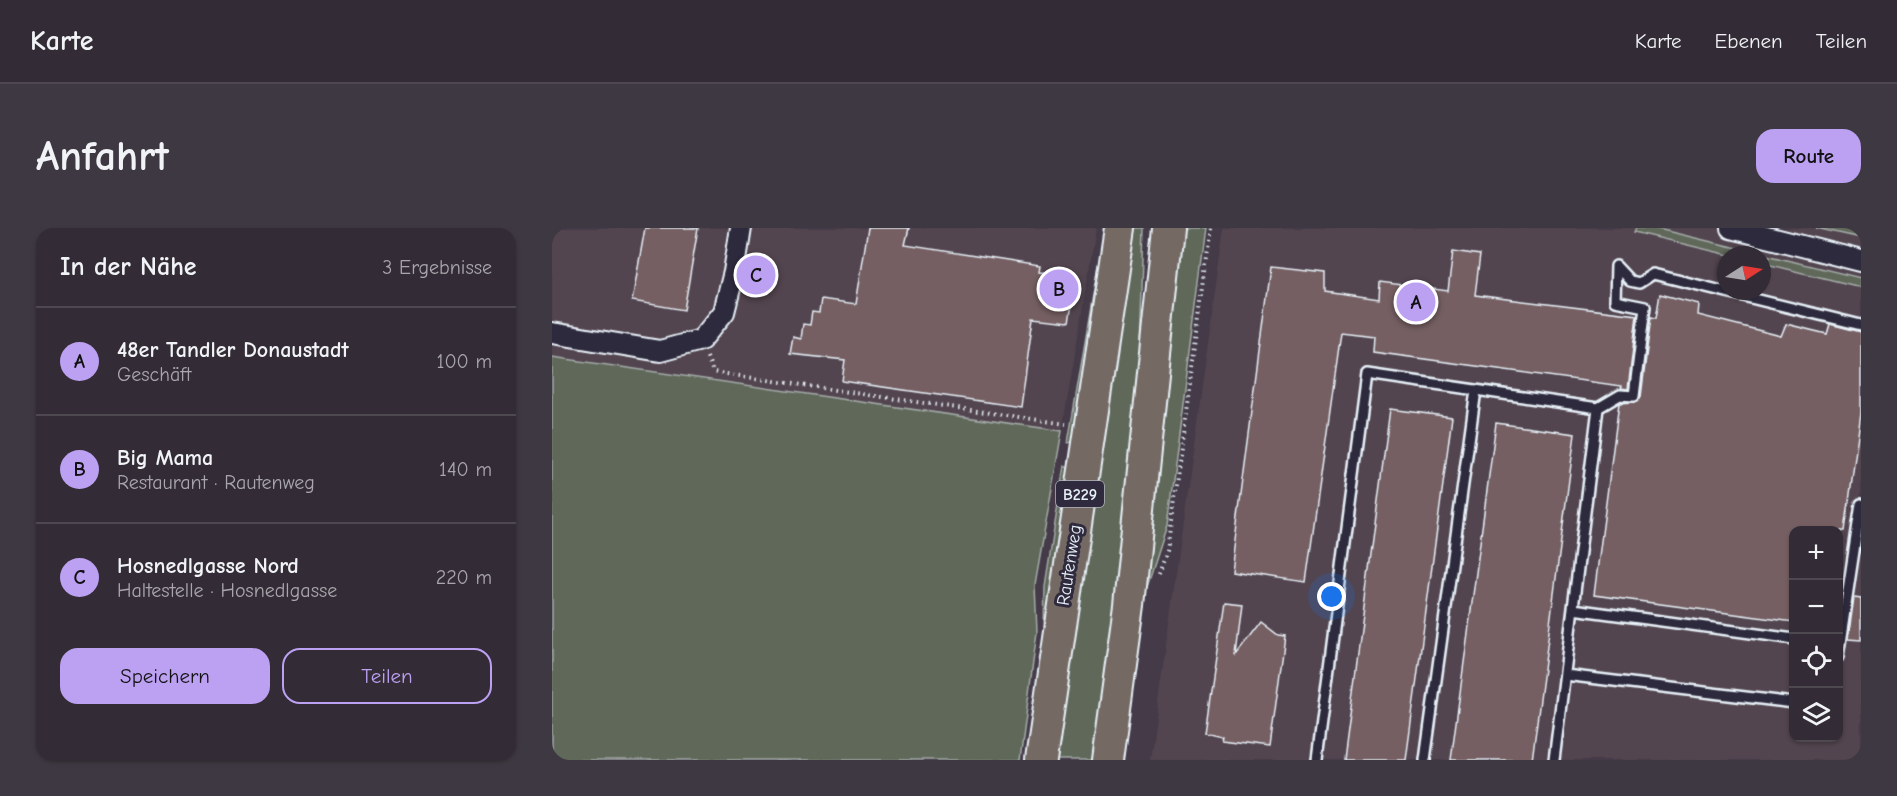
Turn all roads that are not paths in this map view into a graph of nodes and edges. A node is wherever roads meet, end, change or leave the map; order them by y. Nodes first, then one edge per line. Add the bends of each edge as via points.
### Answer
1 (741, 228) edge
2 (1120, 228) edge
3 (1168, 228) edge
4 (1731, 228) edge
5 (1861, 261) edge
6 (1861, 325) edge
7 (552, 333) edge
8 (1476, 390) junction
9 (1598, 408) junction
10 (1861, 504) edge
11 (1573, 609) junction
12 (1841, 634) edge
13 (1789, 638) edge
14 (1565, 675) junction
15 (1789, 702) edge
16 (1041, 760) edge
17 (1108, 760) edge
18 (1317, 760) edge
19 (1425, 760) edge
20 (1554, 760) edge

1 - 7 street via 724,312 701,340 660,351
2 - 16 main road, Rautenweg / B229
3 - 17 main road via 1129,605
4 - 5 street
6 - 9 lane via 1653,274 1638,283 1630,281 1616,266 1615,301 1645,307 1640,352 1634,396 1620,395
8 - 9 lane
8 - 18 lane via 1367,374
8 - 19 lane
9 - 11 lane
10 - 12 lane
11 - 13 lane
11 - 14 lane
14 - 15 lane
14 - 20 lane

